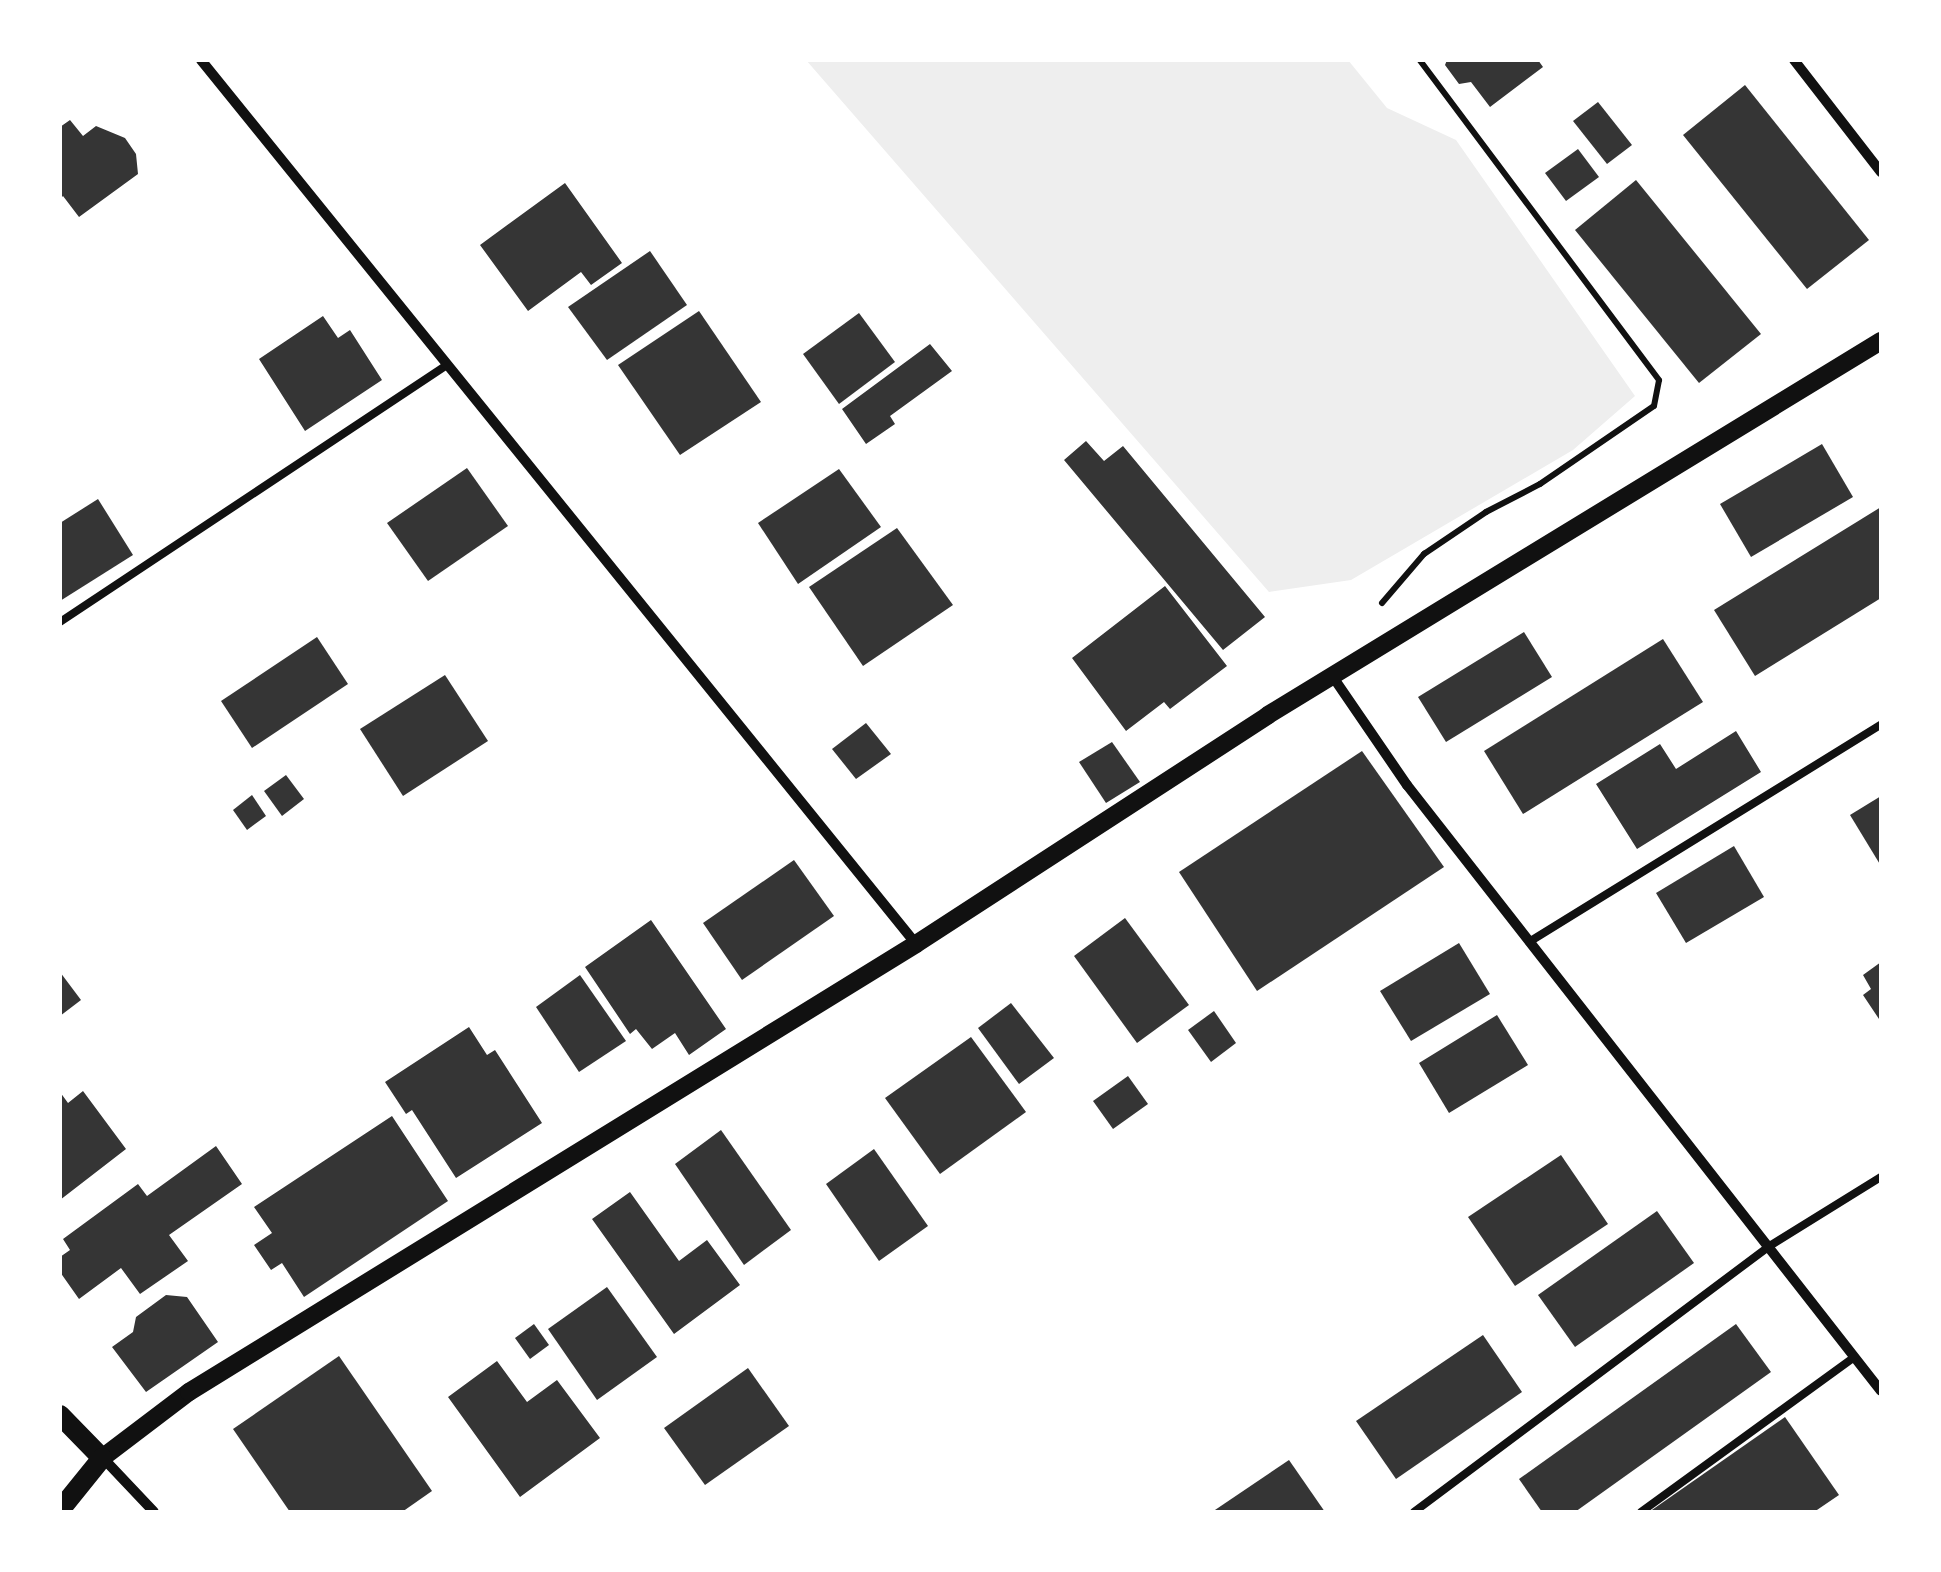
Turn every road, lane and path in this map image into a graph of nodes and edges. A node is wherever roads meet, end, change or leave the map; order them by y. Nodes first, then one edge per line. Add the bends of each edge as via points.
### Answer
1 (201, 60) edge
2 (1420, 60) edge
3 (1794, 60) edge
4 (1881, 172) edge
5 (1881, 341) edge
6 (444, 366) junction
7 (1381, 604) dead end
8 (60, 622) edge
9 (1333, 677) junction
10 (1881, 725) edge
11 (1529, 942) junction
12 (916, 944) junction
13 (1881, 1178) edge
14 (1768, 1247) junction
15 (1854, 1357) junction
16 (1881, 1391) edge
17 (60, 1414) edge
18 (102, 1458) junction
19 (60, 1510) edge
20 (154, 1512) edge
21 (1414, 1512) edge
22 (1641, 1512) edge

1 - 6 street
2 - 7 path via 1659,380 1654,406 1424,554
3 - 4 street
5 - 9 street
6 - 8 lane
6 - 12 street
9 - 11 street via 1406,785
9 - 12 street
10 - 11 lane
11 - 14 street
12 - 18 street via 188,1392
13 - 14 lane
14 - 15 street
14 - 21 lane
15 - 16 street
15 - 22 lane
17 - 18 main road
18 - 19 main road
18 - 20 street

